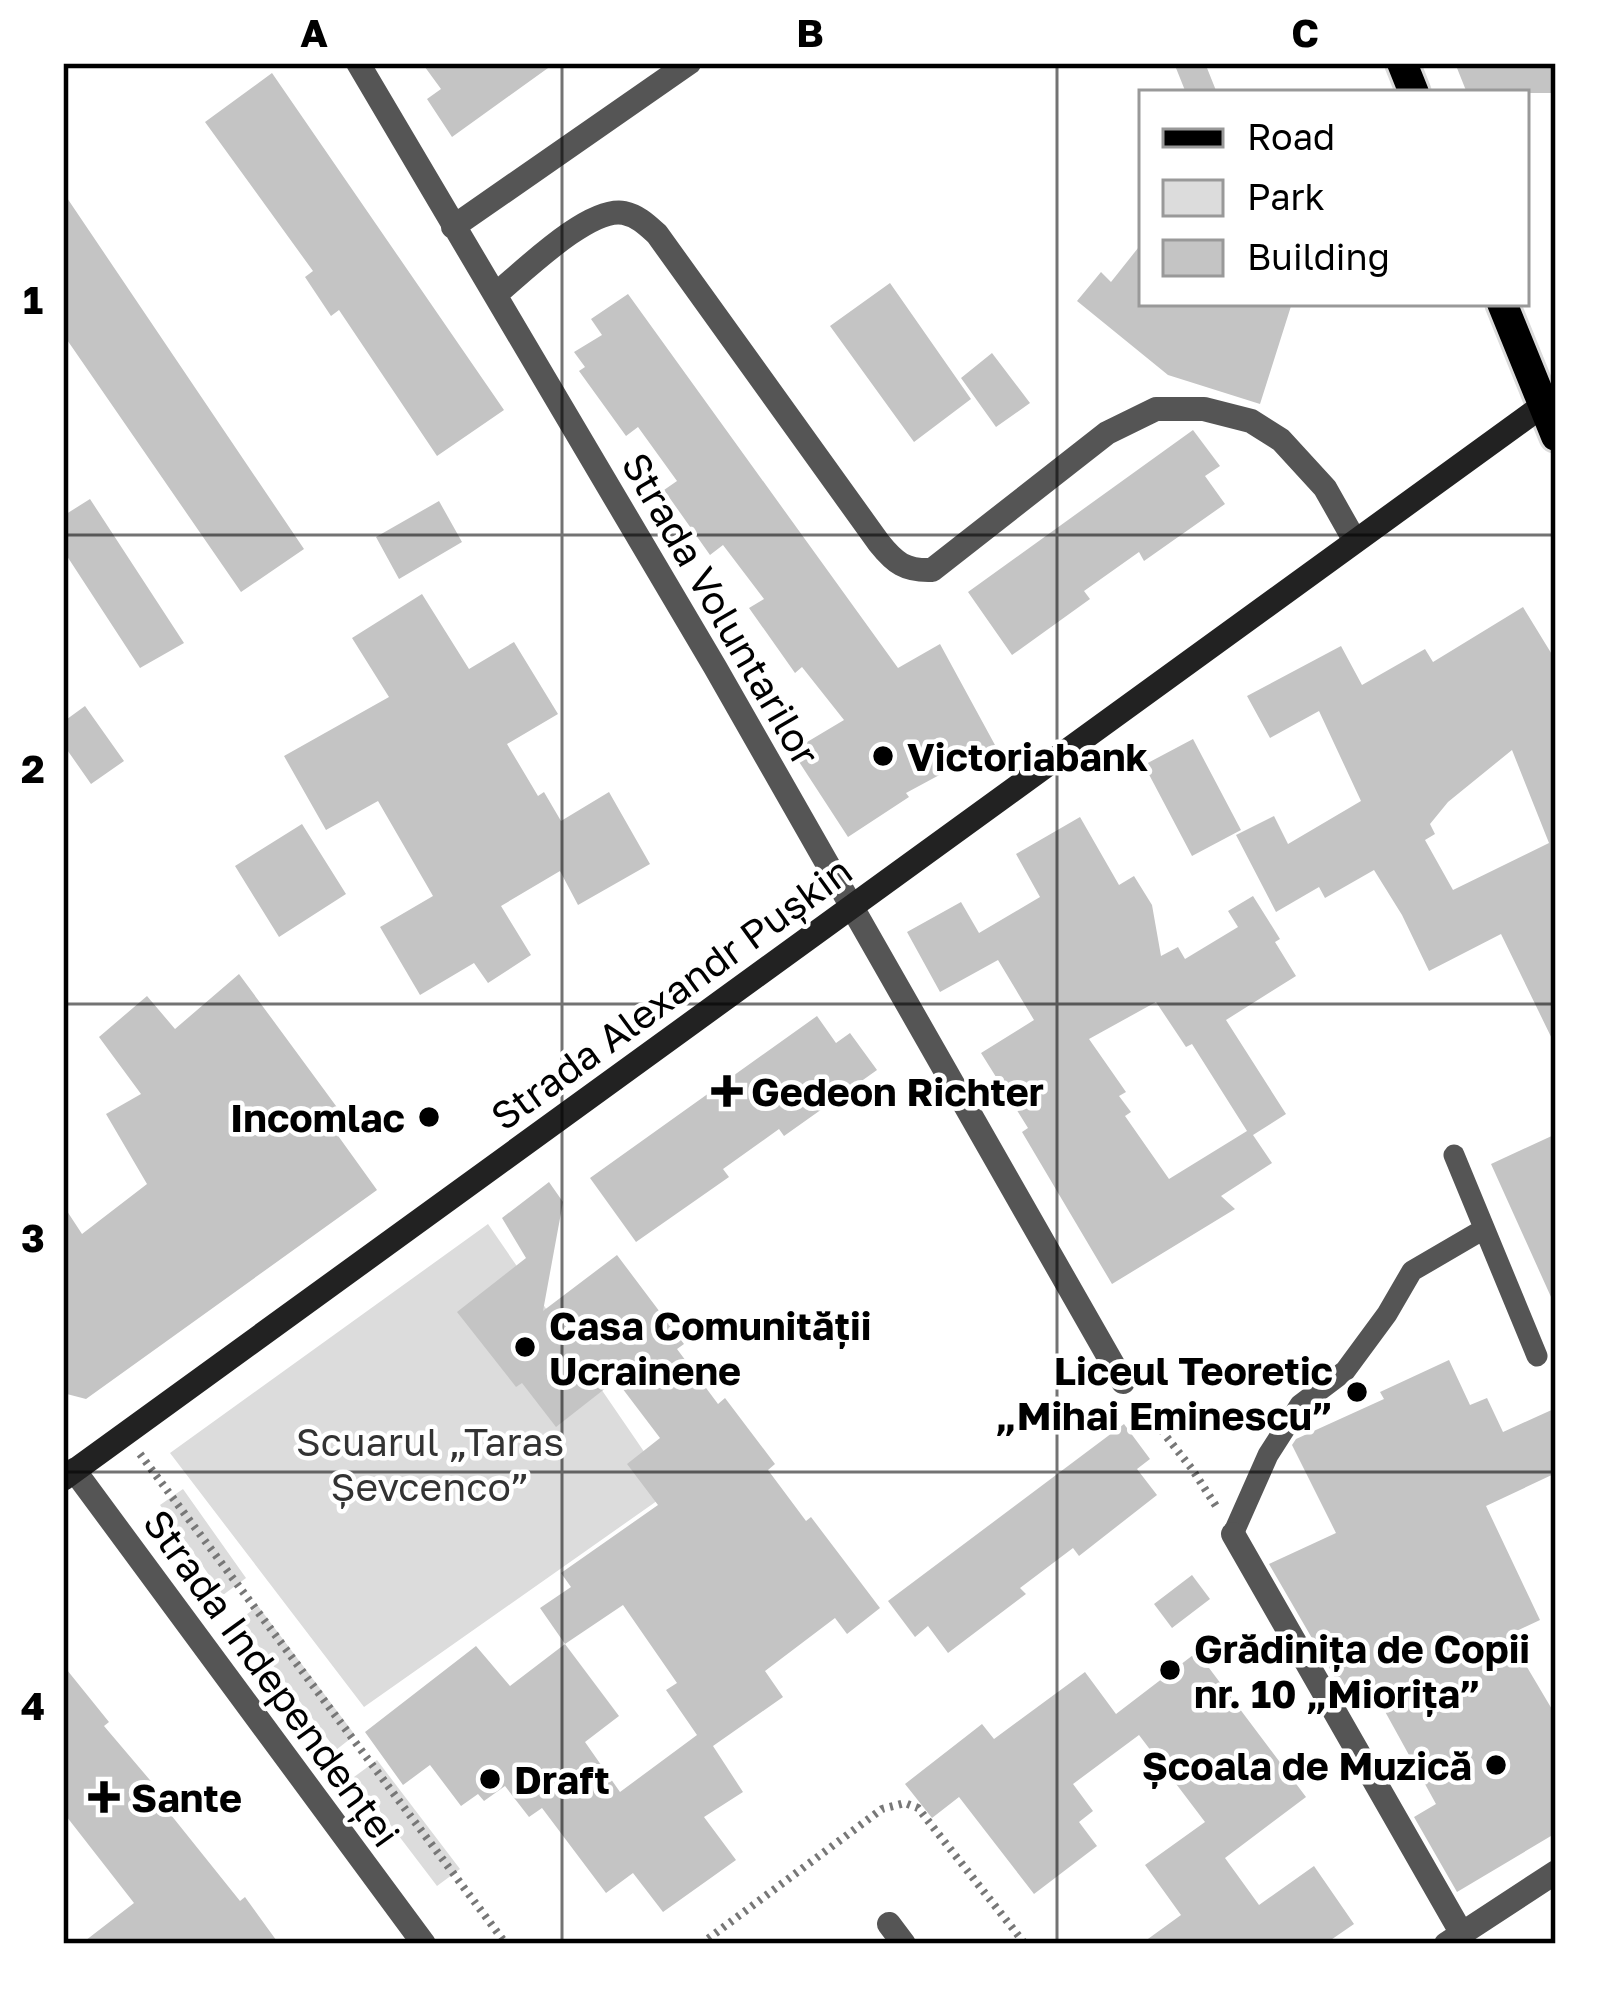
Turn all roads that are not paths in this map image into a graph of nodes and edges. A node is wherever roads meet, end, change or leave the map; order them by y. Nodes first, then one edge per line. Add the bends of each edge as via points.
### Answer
1 (358, 63) edge
2 (689, 63) edge
3 (453, 227) junction
4 (494, 296) junction
5 (1503, 306) edge
6 (1549, 402) edge
7 (1556, 436) edge
8 (1355, 541) junction
9 (852, 906) junction
10 (1454, 1155) dead end
11 (1484, 1228) junction
12 (1537, 1356) dead end
13 (1123, 1382) road end
14 (67, 1468) edge
15 (1233, 1534) joint
16 (1556, 1872) edge
17 (1454, 1939) edge
18 (424, 1944) edge

1 - 3 street, Strada Voluntarilor
2 - 3 street
3 - 4 street, Strada Voluntarilor
4 - 8 street via 602,215 642,220 879,543 913,571 932,570 1107,433 1156,409 1204,409 1251,421 1281,440 1325,488
4 - 9 street, Strada Voluntarilor
5 - 6 main road
6 - 7 main road
6 - 8 street, Strada Alexandr Pușkin
8 - 9 street, Strada Alexandr Pușkin
9 - 13 street, Strada Voluntarilor
9 - 14 street, Strada Alexandr Pușkin via 125,1434
10 - 11 lane
11 - 12 lane
11 - 15 lane via 1412,1270 1345,1371 1300,1406
14 - 18 street, Strada Independenței
15 - 17 street
16 - 17 street

